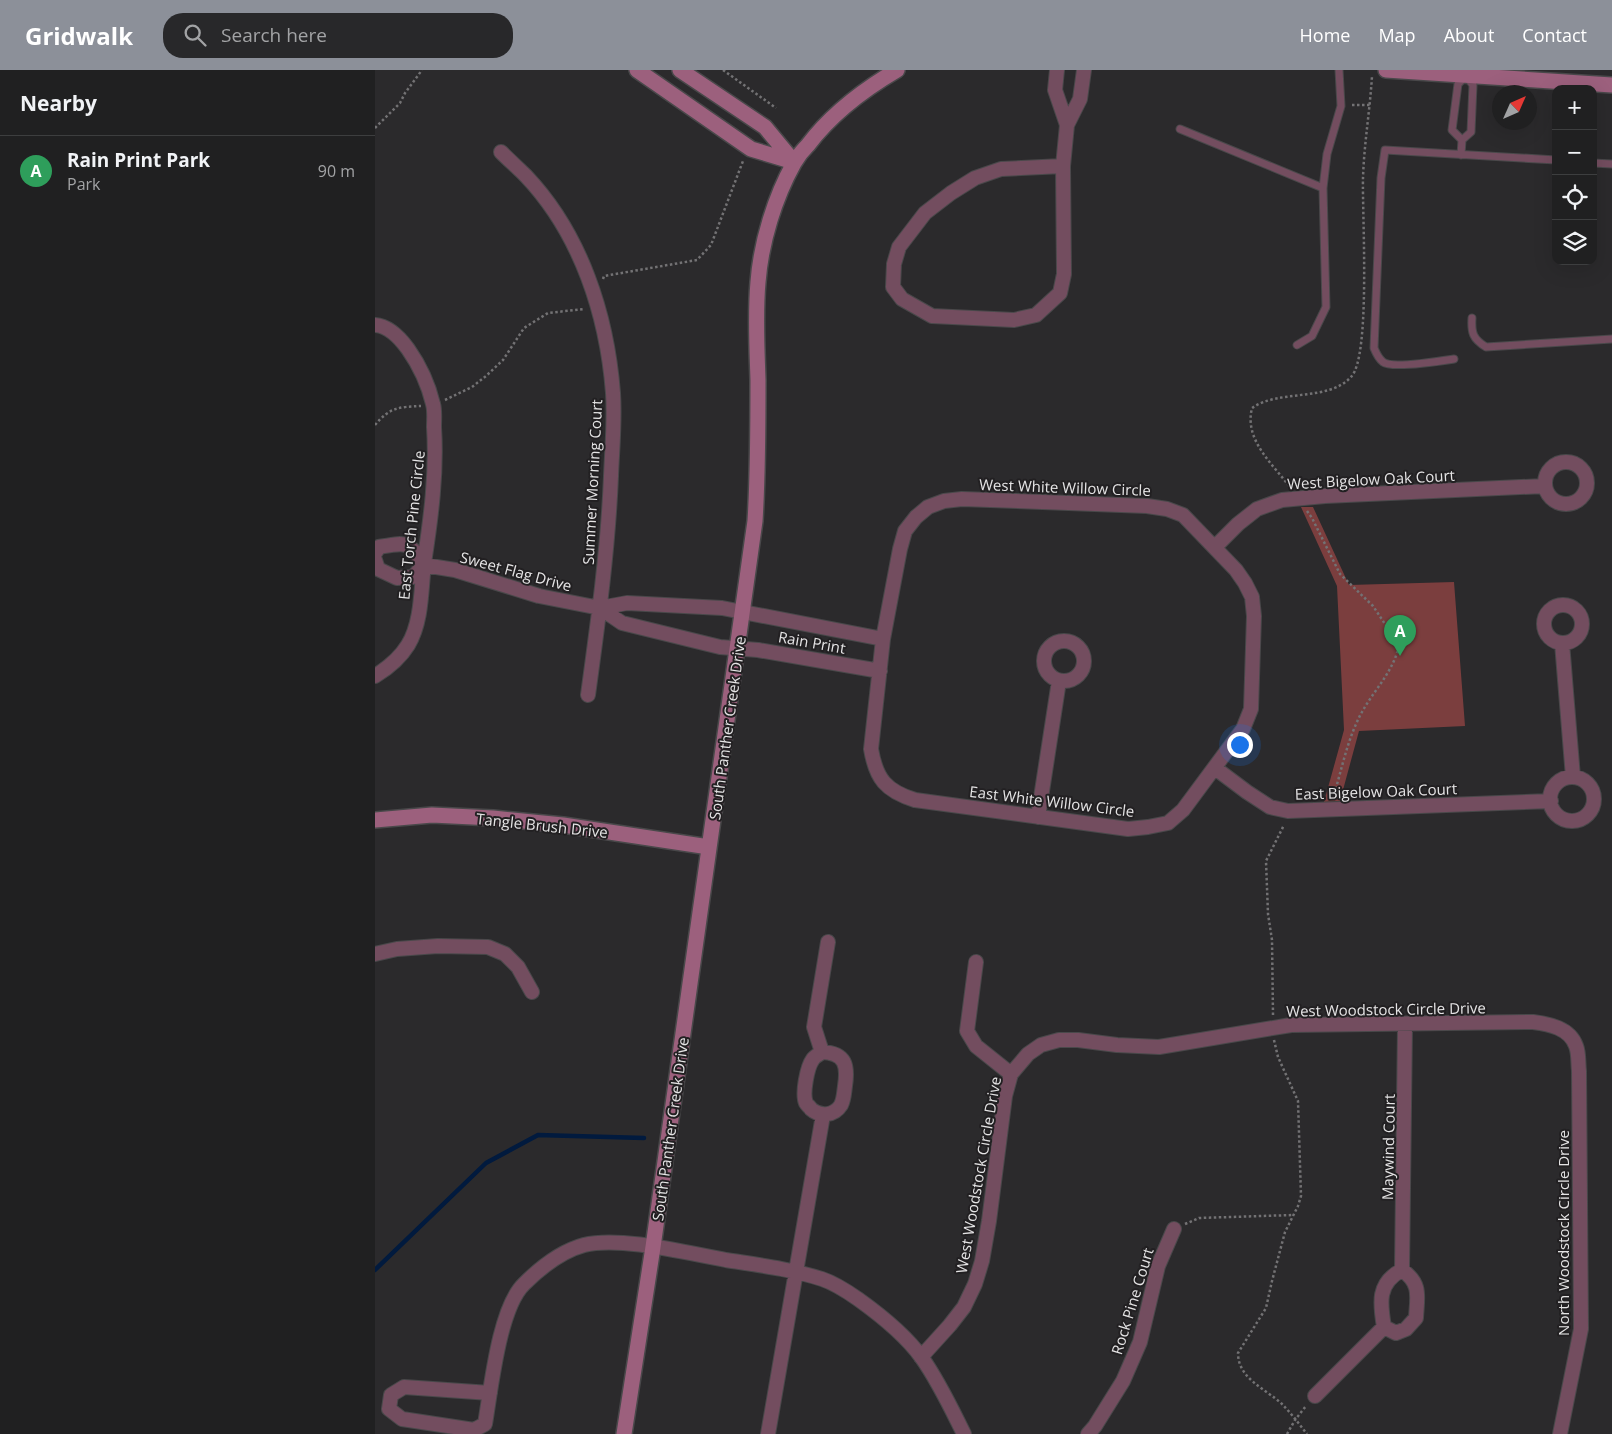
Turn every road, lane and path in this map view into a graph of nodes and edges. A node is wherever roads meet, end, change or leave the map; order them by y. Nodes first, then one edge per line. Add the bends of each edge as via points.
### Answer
1 (422, 70) edge
2 (637, 70) edge
3 (680, 70) edge
4 (723, 70) edge
5 (897, 70) edge
6 (1057, 70) edge
7 (1084, 70) edge
8 (1339, 70) edge
9 (1373, 70) edge
10 (1386, 70) edge
11 (1467, 73) edge
12 (1612, 85) edge
13 (1370, 105) junction
14 (1341, 106) junction
15 (776, 108) dead end
16 (1067, 125) junction
17 (375, 128) edge
18 (1181, 129) dead end
19 (1462, 140) junction
20 (501, 152) dead end
21 (1461, 155) junction
22 (1552, 160) edge
23 (743, 161) dead end
24 (794, 162) junction
25 (1597, 163) edge
26 (1612, 164) edge
27 (1063, 166) junction
28 (1323, 188) junction
29 (595, 297) junction
30 (1472, 318) dead end
31 (375, 325) edge
32 (1612, 339) edge
33 (1297, 345) dead end
34 (1454, 360) dead end
35 (434, 406) junction
36 (375, 425) edge
37 (1545, 486) dead end
38 (1298, 498) junction
39 (1215, 547) junction
40 (375, 554) edge
41 (375, 560) edge
42 (424, 565) junction
43 (600, 608) junction
44 (743, 613) junction
45 (883, 639) junction
46 (1562, 643) dead end
47 (738, 648) junction
48 (1253, 650) joint
49 (880, 671) junction
50 (375, 676) edge
51 (1059, 680) dead end
52 (588, 695) dead end
53 (1215, 768) junction
54 (1573, 777) junction
55 (1551, 801) junction
56 (1333, 809) junction
57 (1288, 811) junction
58 (1038, 817) junction
59 (375, 820) edge
60 (709, 847) junction
61 (827, 942) dead end
62 (375, 954) edge
63 (976, 962) dead end
64 (532, 992) dead end
65 (1405, 1025) junction
66 (1274, 1028) junction
67 (1568, 1034) joint
68 (822, 1052) junction
69 (1011, 1074) junction
70 (823, 1115) junction
71 (1293, 1215) junction
72 (1174, 1228) joint
73 (653, 1247) junction
74 (1402, 1270) junction
75 (797, 1272) junction
76 (1384, 1327) junction
77 (921, 1357) junction
78 (491, 1393) junction
79 (1315, 1396) joint
80 (1295, 1420) junction
81 (624, 1434) edge
82 (768, 1434) edge
83 (963, 1434) edge
84 (1088, 1434) edge
85 (1287, 1434) edge
86 (1307, 1434) edge
87 (1560, 1434) edge

1 - 17 path via 400,103
2 - 24 street via 751,149
3 - 24 street via 765,127
4 - 15 path
5 - 24 street, South Panther Creek Drive via 838,111
6 - 16 street via 1055,90
7 - 16 street via 1080,99
8 - 14 lane
9 - 13 path
10 - 11 street
11 - 12 street
11 - 19 lane via 1473,85 1471,132
11 - 19 lane via 1459,84 1453,130
13 - 14 path
13 - 38 path via 1363,177 1364,296 1356,370 1341,384 1322,392 1258,404 1252,408 1249,419 1263,455
14 - 28 lane via 1327,154
16 - 27 street
18 - 28 lane
19 - 21 lane
20 - 29 street, Summer Morning Court via 527,177 568,234
21 - 22 lane
21 - 34 lane via 1385,150 1374,348 1384,363 1394,365
23 - 29 path via 711,245 697,260 604,276
24 - 44 street, South Panther Creek Drive via 767,230 758,281 757,488
25 - 26 lane
27 - 27 street via 1001,169 975,178 951,192 925,213 899,247 893,288 902,298 932,316 1014,320 1036,315 1060,293 1064,274
28 - 33 lane via 1325,307 1312,336
29 - 35 path via 585,309 548,313 523,328 503,360 486,376 473,387
29 - 43 street, Summer Morning Court via 604,328 613,394 610,511
30 - 32 lane via 1471,330 1477,342 1486,347
31 - 35 street, East Torch Pine Circle via 401,338 426,378
35 - 36 path via 401,407 384,414
35 - 42 street, East Torch Pine Circle via 432,504
37 - 38 street, West Bigelow Oak Court
38 - 39 street, West Bigelow Oak Court via 1257,509
38 - 56 path via 1312,518 1340,574 1373,606 1399,645 1397,656 1362,712 1334,795
39 - 45 street, West White Willow Circle via 1183,515 1167,508 943,501 928,507 905,531
39 - 48 street, West White Willow Circle via 1236,570 1251,597
40 - 42 street via 379,546 400,543 411,546
41 - 42 street via 378,570 397,578 413,577
42 - 43 street, Sweet Flag Drive via 464,573 539,596
42 - 50 street, East Torch Pine Circle via 420,603 409,645 393,663
43 - 44 street, Sweet Flag Drive via 627,604 722,608
43 - 47 street, Sweet Flag Drive via 622,623 720,647
43 - 52 street, Summer Morning Court
44 - 45 street, Rain Print
44 - 47 street, South Panther Creek Drive
45 - 49 street, East White Willow Circle
46 - 54 street
47 - 49 street, Rain Print
47 - 60 street, South Panther Creek Drive
48 - 53 street, East White Willow Circle via 1251,709 1243,729
49 - 58 street, East White Willow Circle via 871,749 874,767 884,782 898,794 915,800
51 - 58 street
53 - 57 street, East Bigelow Oak Court via 1270,807
53 - 58 street, East White Willow Circle via 1183,810 1168,822 1128,829
54 - 55 street via 1555,786
54 - 55 street via 1588,784 1593,793 1594,805 1586,817 1564,820 1553,809
55 - 56 street, East Bigelow Oak Court
56 - 57 street, East Bigelow Oak Court
57 - 66 path via 1266,861
59 - 60 street, Tangle Brush Drive via 433,815 493,818
60 - 73 street, South Panther Creek Drive
61 - 68 street via 814,1027
62 - 64 street via 439,946 489,947 505,954 518,966
63 - 69 street via 967,1031 976,1046
65 - 66 street, West Woodstock Circle Drive via 1291,1025
65 - 67 street, West Woodstock Circle Drive via 1533,1022 1552,1025
65 - 74 street, Maywind Court
66 - 69 street, West Woodstock Circle Drive via 1159,1047 1059,1040 1041,1045 1028,1054
66 - 71 path via 1278,1057 1299,1101 1301,1196
67 - 87 street, North Woodstock Circle Drive via 1576,1046 1579,1071 1581,1329
68 - 70 street via 813,1058 804,1094 806,1104
68 - 70 street via 838,1056 845,1062 847,1073 839,1108
69 - 77 street, West Woodstock Circle Drive via 1005,1096 989,1221 975,1284 950,1325
70 - 75 street
71 - 72 path via 1199,1218
71 - 80 path via 1285,1232 1266,1308 1238,1353 1238,1360 1251,1380 1282,1404
72 - 84 street, Rock Pine Court via 1158,1266 1140,1342 1123,1381
73 - 75 street
73 - 78 street via 613,1242 584,1245 563,1254 522,1285 511,1303 502,1330
73 - 81 street, South Panther Creek Drive
74 - 76 street via 1393,1275 1384,1288 1380,1306
74 - 76 street via 1412,1277 1417,1290 1416,1318 1396,1333
75 - 77 street via 824,1280 856,1298 881,1317
75 - 82 street
76 - 79 street
77 - 83 street
78 - 78 street via 405,1386 391,1395 389,1409 402,1419 474,1430 485,1424
79 - 80 path
80 - 85 path
80 - 86 path

